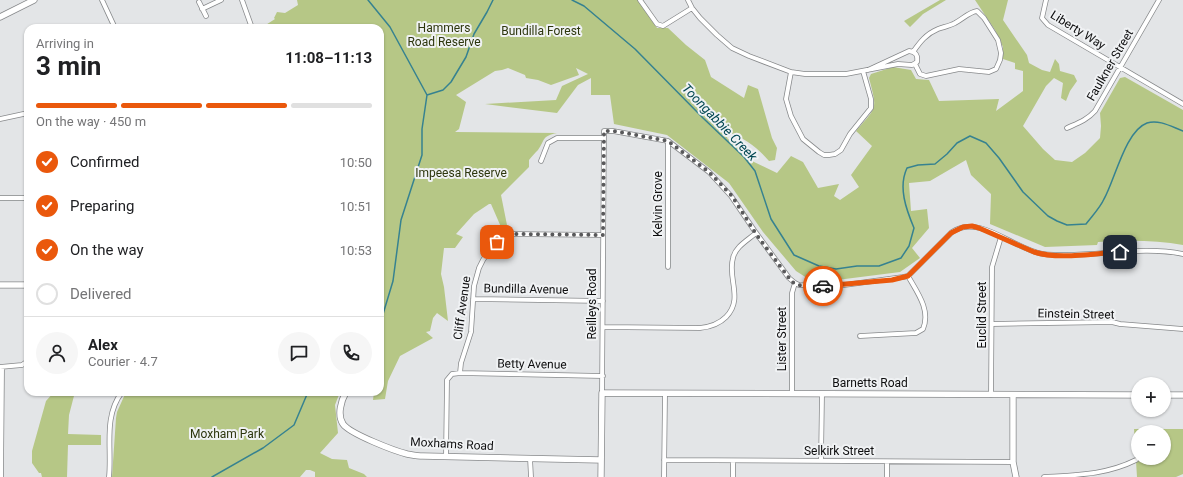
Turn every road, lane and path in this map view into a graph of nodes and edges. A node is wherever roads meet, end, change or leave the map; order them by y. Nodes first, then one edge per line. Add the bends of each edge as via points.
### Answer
1 (34, 0) edge
2 (102, 0) edge
3 (221, 0) edge
4 (242, 0) edge
5 (640, 0) edge
6 (688, 0) edge
7 (1046, 0) edge
8 (1159, 0) edge
9 (199, 2) dead end
10 (692, 8) junction
11 (202, 9) junction
12 (206, 16) dead end
13 (0, 17) edge
14 (113, 24) edge
15 (251, 24) edge
16 (912, 52) junction
17 (915, 64) junction
18 (1121, 67) junction
19 (865, 70) junction
20 (790, 72) junction
21 (1183, 104) edge
22 (24, 114) edge
23 (0, 120) edge
24 (1067, 128) dead end
25 (604, 138) junction
26 (668, 141) junction
27 (540, 161) dead end
28 (0, 198) edge
29 (24, 198) edge
30 (756, 234) junction
31 (603, 235) junction
32 (1001, 237) junction
33 (1183, 254) edge
34 (668, 267) dead end
35 (908, 276) junction
36 (795, 284) junction
37 (0, 285) edge
38 (24, 285) edge
39 (473, 298) junction
40 (603, 301) junction
41 (992, 324) junction
42 (603, 327) junction
43 (1183, 329) edge
44 (860, 336) dead end
45 (24, 364) edge
46 (1, 367) edge
47 (460, 373) junction
48 (603, 376) junction
49 (602, 393) junction
50 (665, 394) junction
51 (792, 394) junction
52 (822, 394) junction
53 (991, 395) junction
54 (1012, 395) junction
55 (1131, 395) edge
56 (1171, 395) edge
57 (120, 396) edge
58 (344, 396) edge
59 (1183, 396) edge
60 (446, 456) junction
61 (530, 458) junction
62 (601, 460) junction
63 (664, 460) junction
64 (733, 461) junction
65 (822, 461) junction
66 (887, 462) junction
67 (1013, 462) junction
68 (1131, 462) edge
69 (1, 477) edge
70 (109, 477) edge
71 (531, 477) edge
72 (601, 477) edge
73 (664, 477) edge
74 (733, 477) edge
75 (887, 477) edge
76 (1016, 477) edge
77 (1044, 477) edge

1 - 13 street
2 - 14 street
3 - 11 street
4 - 15 street
5 - 10 street via 657,24 663,26
6 - 10 street
7 - 18 street, Liberty Way via 1042,16 1044,22
8 - 18 street, Faulkner Street
9 - 11 street
10 - 20 street via 709,28 732,48
11 - 12 street
16 - 17 street via 917,55
16 - 17 street via 927,35 977,11 998,40 1000,60 997,67 989,72 959,70 926,76 920,74
16 - 19 street
17 - 19 street via 898,64
18 - 21 street
18 - 24 street, Faulkner Street via 1090,117
19 - 20 street via 852,74
19 - 20 street via 871,99 870,108 840,150 829,155 819,152 803,139 791,116 786,99
22 - 23 street
25 - 26 street, Reilleys Road via 604,131 614,131
25 - 27 street via 557,138 548,143
25 - 31 street, Reilleys Road
26 - 30 street via 709,172 732,196
26 - 34 street, Kelvin Grove
28 - 29 street
30 - 36 street
30 - 42 street via 733,255 735,301 730,313 719,322 700,328
31 - 39 street, Cliff Avenue via 505,236 494,244 481,264
31 - 40 street, Reilleys Road
32 - 33 street via 1046,255 1160,251
32 - 35 street via 976,227 966,226 957,229
32 - 41 street, Euclid Street via 992,264
35 - 36 street via 895,280 836,286
35 - 44 street via 924,304 923,332
36 - 51 street, Lister Street via 792,293
37 - 38 street
39 - 40 street, Bundilla Avenue
39 - 47 street, Cliff Avenue via 471,335
40 - 42 street, Reilleys Road
41 - 43 street, Einstein Street via 1112,322
41 - 53 street, Euclid Street
42 - 48 street, Reilleys Road
45 - 46 street
46 - 69 street
47 - 48 street, Betty Avenue
47 - 60 street via 450,375 446,382
48 - 49 street, Reilleys Road
49 - 50 street, Barnetts Road
49 - 62 street, Reilleys Road
50 - 51 street, Barnetts Road
50 - 63 street
51 - 52 street, Barnetts Road
52 - 53 street, Barnetts Road
52 - 65 street
53 - 54 street, Barnetts Road
54 - 55 street, Barnetts Road
54 - 67 street
56 - 59 street
57 - 70 street via 113,407 110,420
58 - 60 street, Moxhams Road via 340,412 342,422 348,429 407,454
60 - 61 street, Moxhams Road
61 - 62 street, Moxhams Road
61 - 71 street
62 - 72 street, Reilleys Road
63 - 64 street, Selkirk Street
63 - 73 street
64 - 65 street, Selkirk Street
64 - 74 street
65 - 66 street, Selkirk Street
66 - 67 street, Selkirk Street
66 - 75 street
67 - 76 street
68 - 77 street via 1104,472

